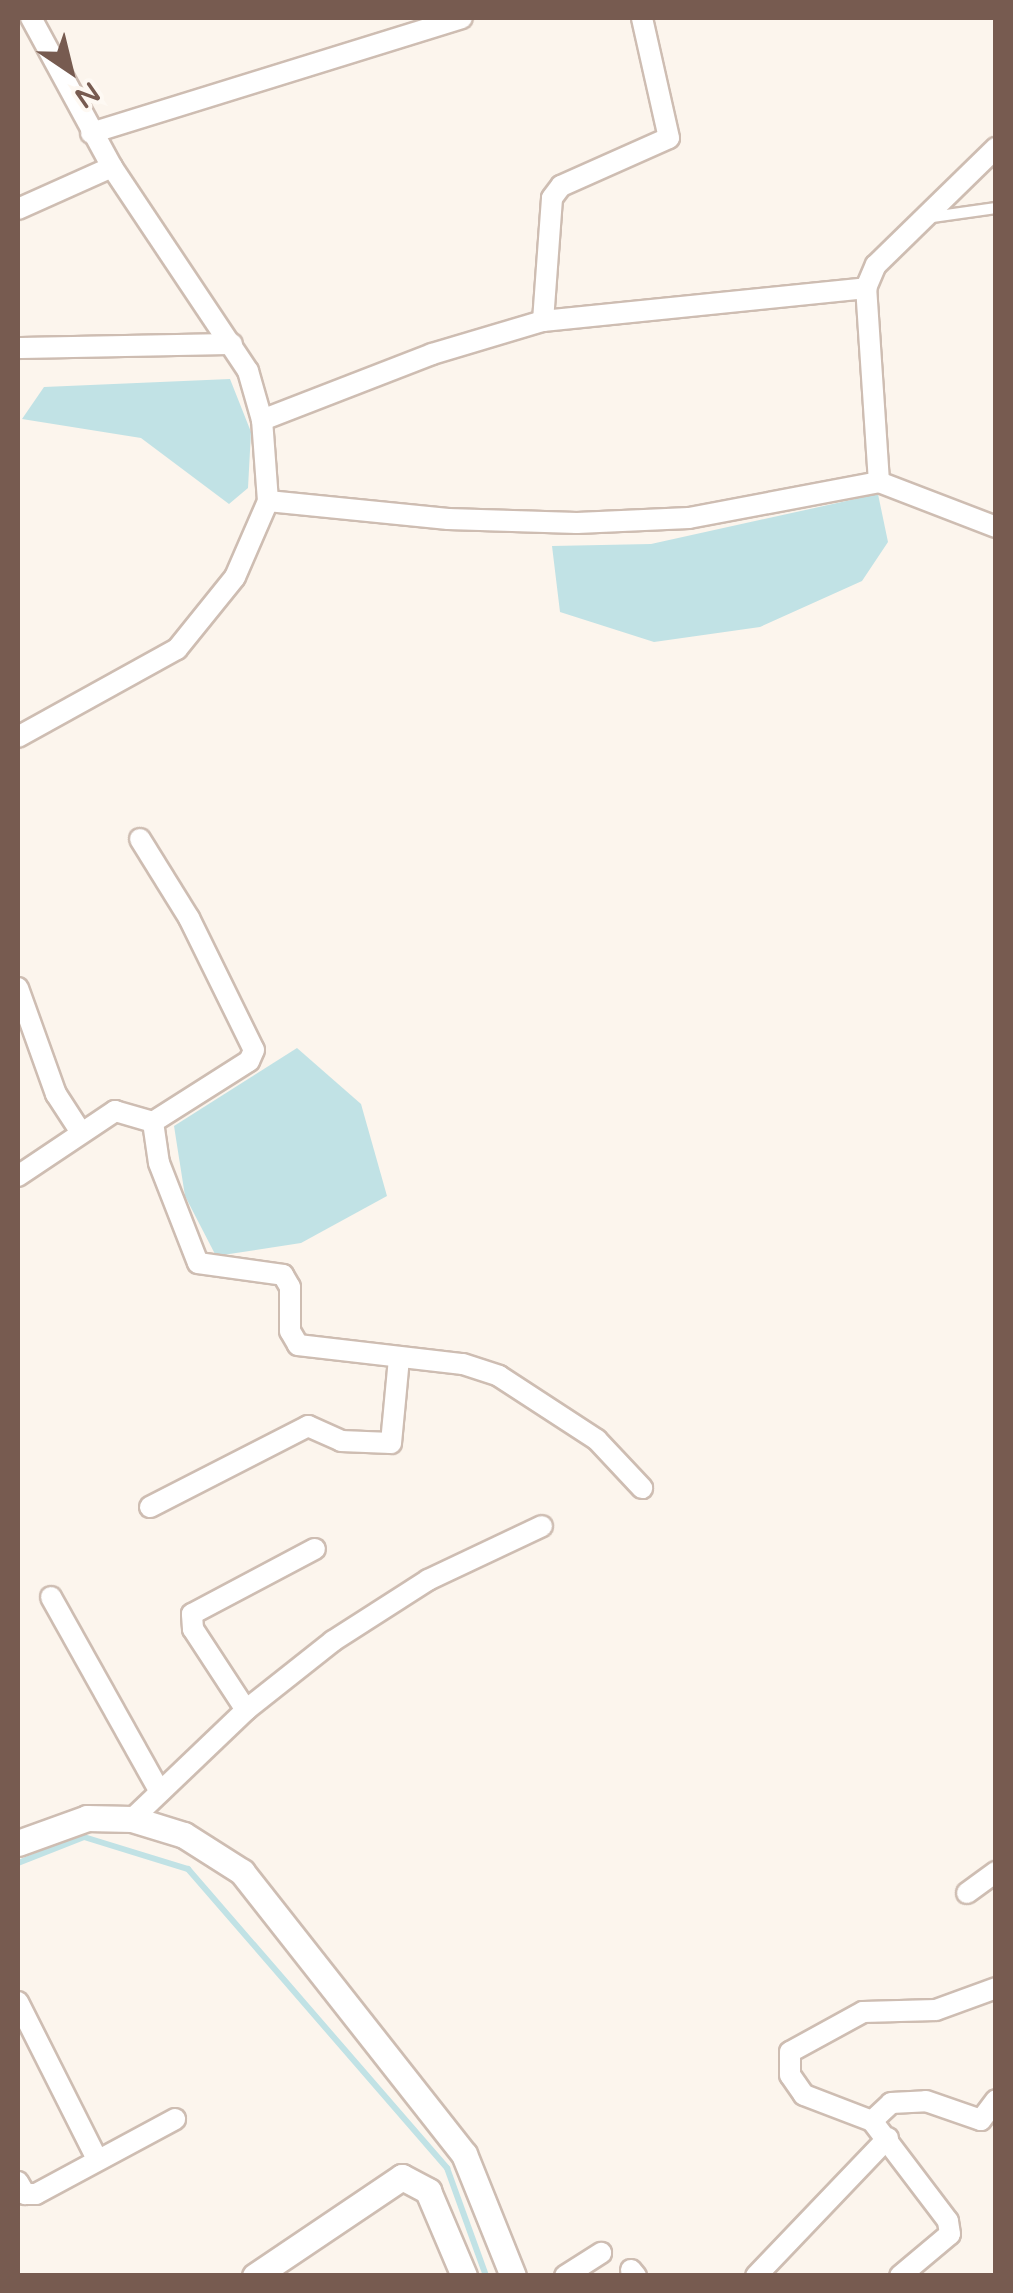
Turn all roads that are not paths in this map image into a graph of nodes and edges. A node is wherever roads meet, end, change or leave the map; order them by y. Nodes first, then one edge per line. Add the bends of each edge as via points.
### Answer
1 (31, 18) edge
2 (462, 18) edge
3 (642, 18) edge
4 (91, 133) junction
5 (996, 148) edge
6 (112, 167) junction
7 (996, 208) edge
8 (18, 209) edge
9 (926, 219) junction
10 (866, 288) junction
11 (543, 321) junction
12 (232, 344) junction
13 (18, 348) edge
14 (262, 420) junction
15 (879, 482) junction
16 (268, 501) junction
17 (996, 527) edge
18 (18, 737) edge
19 (140, 839) dead end
20 (18, 988) edge
21 (153, 1122) junction
22 (80, 1131) junction
23 (18, 1176) edge
24 (399, 1358) junction
25 (642, 1488) dead end
26 (150, 1506) dead end
27 (542, 1526) dead end
28 (315, 1549) dead end
29 (51, 1597) dead end
30 (246, 1710) junction
31 (160, 1792) junction
32 (132, 1820) junction
33 (18, 1843) edge
34 (996, 1872) edge
35 (967, 1893) dead end
36 (996, 1988) edge
37 (18, 2002) edge
38 (996, 2100) edge
39 (176, 2119) dead end
40 (872, 2120) junction
41 (888, 2138) junction
42 (97, 2158) junction
43 (18, 2182) edge
44 (601, 2252) dead end
45 (757, 2275) edge
46 (254, 2276) edge
47 (464, 2276) edge
48 (513, 2276) edge
49 (565, 2276) edge
50 (900, 2276) edge

1 - 4 street
2 - 4 street
3 - 11 street via 669,138 561,186 552,198
4 - 6 street
5 - 9 street
6 - 8 street
6 - 12 street
7 - 9 lane
9 - 10 street via 876,265
10 - 11 street
10 - 15 street
11 - 14 street via 432,354
12 - 13 street
12 - 14 street
14 - 16 street
15 - 16 street via 690,518 576,523 448,519
15 - 17 street
16 - 18 street via 234,577 177,649
19 - 21 street via 189,918 254,1050 249,1061
20 - 22 street via 56,1094
21 - 22 street via 118,1110
21 - 24 street via 159,1163 198,1263 283,1275 298,1345
22 - 23 street
24 - 25 street via 463,1364 499,1376 597,1440
24 - 26 street via 391,1443 341,1442 308,1426
27 - 30 street via 428,1580 334,1640
28 - 30 street via 192,1614 193,1630
29 - 31 street
30 - 31 street
31 - 32 street
32 - 33 street via 88,1818
32 - 48 street via 184,1835 242,1872 464,2154
34 - 35 street
36 - 40 street via 936,2010 862,2012 790,2052 790,2075 804,2094
37 - 42 street
38 - 40 street via 981,2120 926,2101 891,2103
39 - 42 street
40 - 41 street
41 - 45 street
41 - 50 street via 951,2228
42 - 43 street via 32,2196
44 - 49 street
46 - 47 street via 402,2177 428,2191

